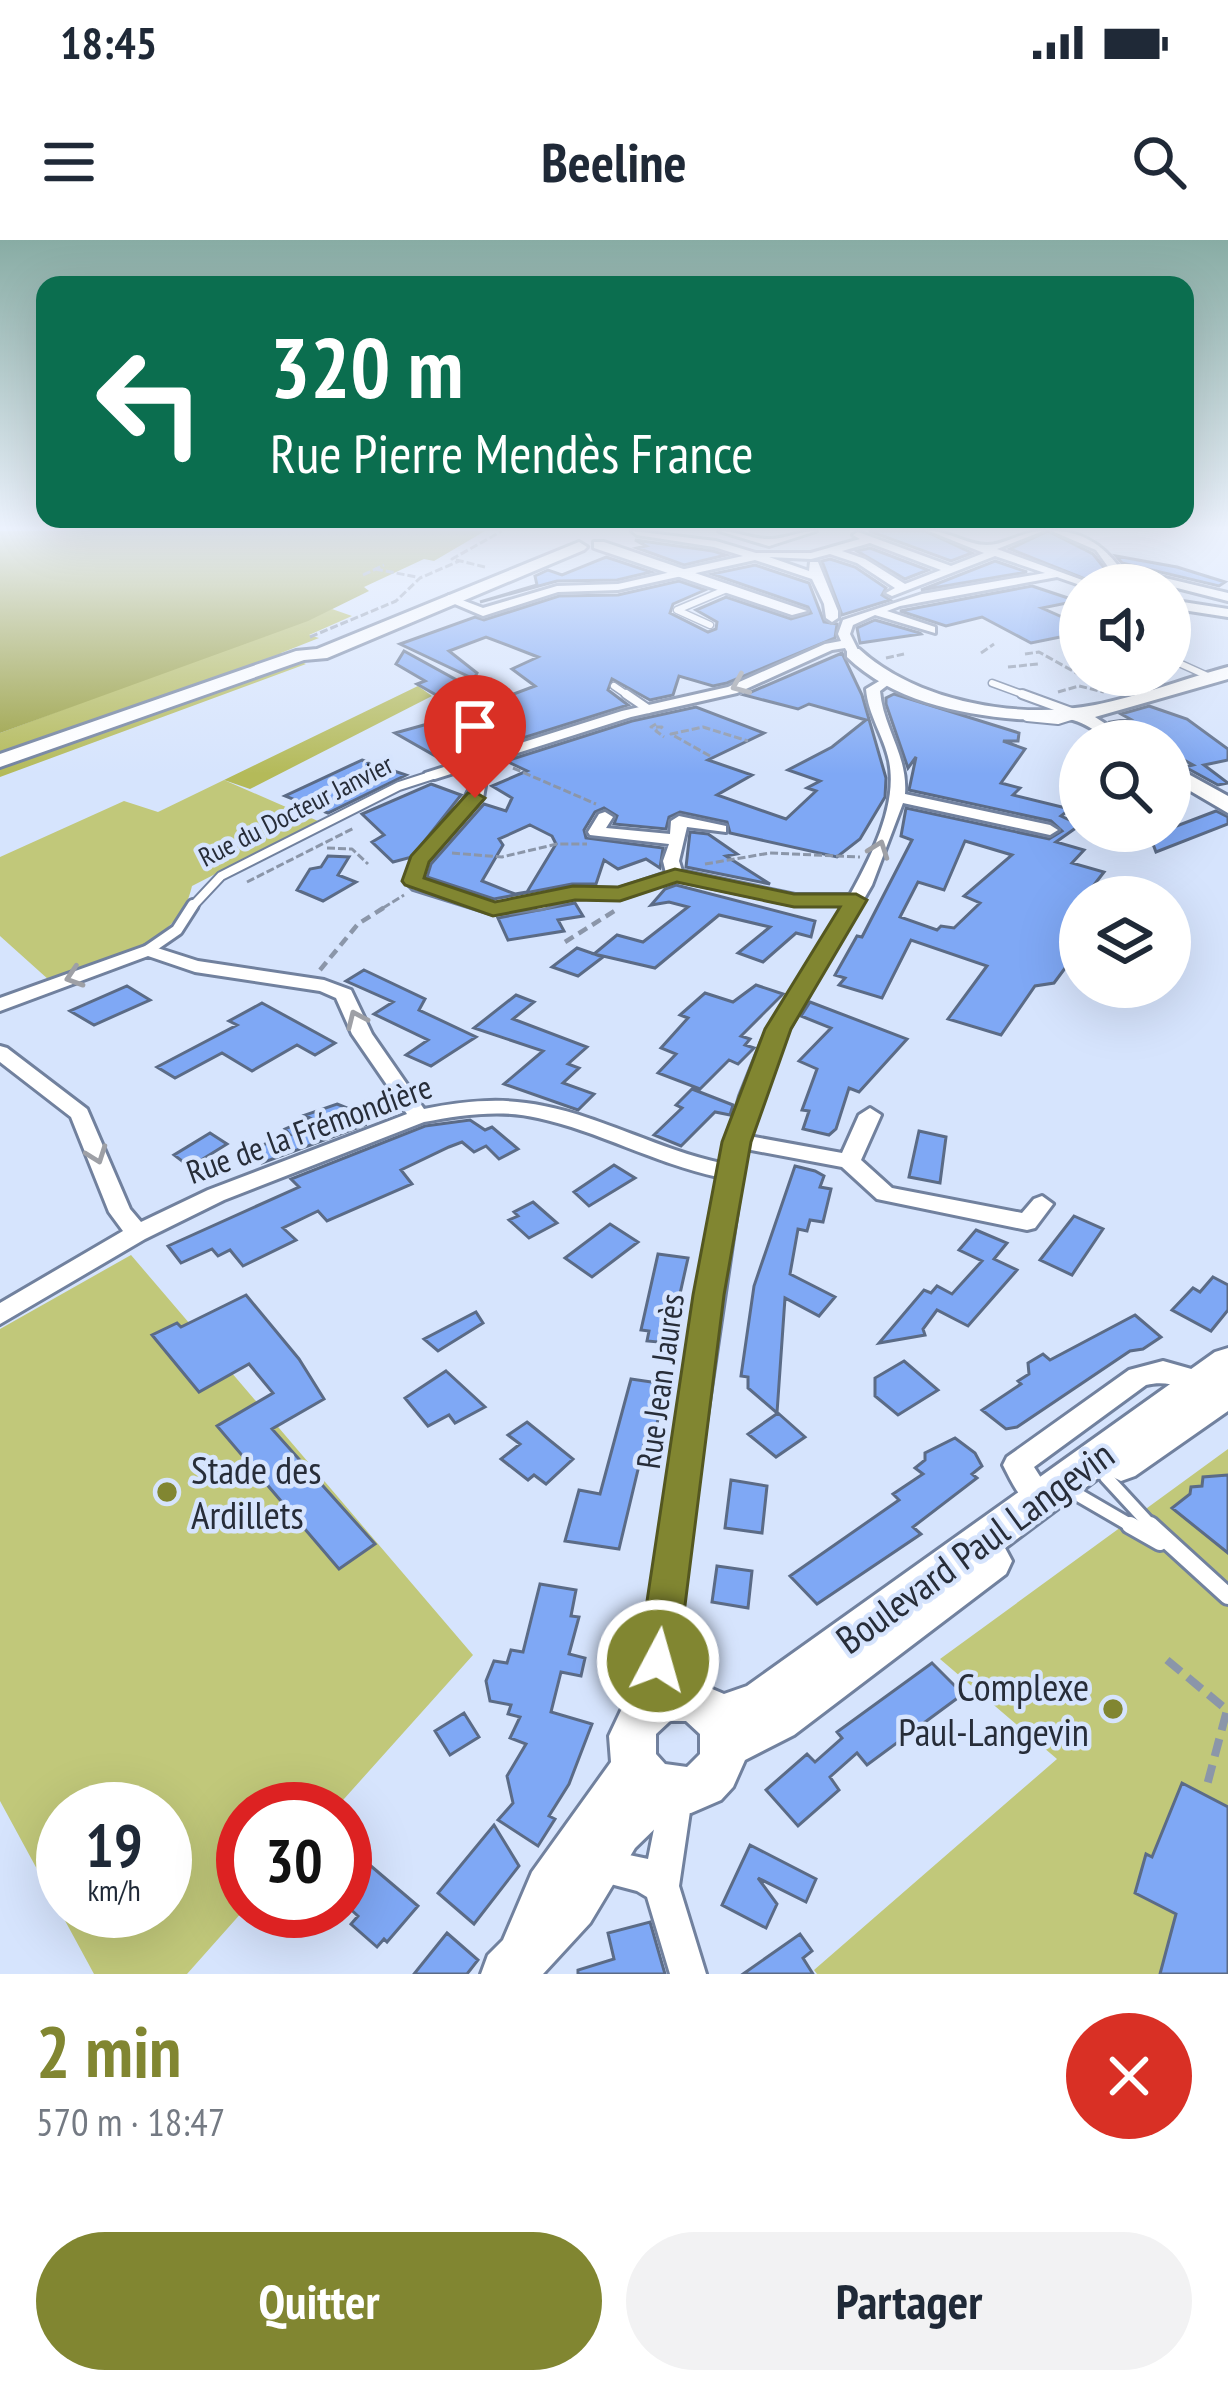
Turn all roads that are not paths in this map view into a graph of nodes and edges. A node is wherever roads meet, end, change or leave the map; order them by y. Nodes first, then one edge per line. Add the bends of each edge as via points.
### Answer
1 (410, 612) edge
2 (412, 612) edge
3 (681, 612) edge
4 (800, 612) edge
5 (834, 612) edge
6 (873, 612) edge
7 (869, 613) junction
8 (710, 625) dead end
9 (931, 630) dead end
10 (845, 634) junction
11 (315, 649) junction
12 (1191, 666) edge
13 (1220, 675) edge
14 (886, 681) junction
15 (992, 683) dead end
16 (614, 686) dead end
17 (1030, 705) junction
18 (1075, 705) junction
19 (980, 707) junction
20 (648, 709) junction
21 (1095, 720) edge
22 (0, 761) edge
23 (430, 776) joint
24 (1191, 783) edge
25 (477, 786) road end
26 (897, 797) junction
27 (1228, 806) edge
28 (600, 825) road end
29 (720, 829) dead end
30 (1050, 830) dead end
31 (678, 840) junction
32 (675, 875) junction
33 (856, 900) junction
34 (148, 950) junction
35 (0, 1005) edge
36 (0, 1052) edge
37 (870, 1115) dead end
38 (418, 1117) junction
39 (736, 1142) junction
40 (849, 1161) junction
41 (730, 1172) junction
42 (1042, 1204) dead end
43 (137, 1233) junction
44 (0, 1315) edge
45 (1218, 1378) edge
46 (1075, 1491) junction
47 (1172, 1549) junction
48 (1228, 1597) edge
49 (671, 1700) junction
50 (721, 1733) junction
51 (659, 1781) junction
52 (595, 1865) junction
53 (661, 1886) junction
54 (513, 1967) edge
55 (688, 1974) edge

1 - 11 street
2 - 11 street
3 - 8 lane
4 - 10 street
5 - 10 street
6 - 7 street
7 - 9 street
7 - 10 street, Rue du Docteur Janvier
10 - 14 street
10 -> 20 street, Rue du Docteur Janvier via 732,690
11 - 22 street
12 - 13 lane
13 - 18 street
14 - 19 street
14 - 26 street, Rue Jean Jaurès via 873,698 896,754
15 - 17 lane
16 - 20 lane
17 - 18 street
17 - 19 street
18 - 19 lane via 1058,720
18 - 21 street
20 - 23 street, Rue du Docteur Janvier
23 - 34 lane, Rue du Docteur Janvier via 221,876 177,930
24 - 27 street
25 - 32 street via 412,881 493,909 573,893 620,894
26 - 30 street
33 -> 26 street, Rue Jean Jaurès
28 - 31 street
29 - 31 street via 679,821
31 - 32 street via 670,861
32 - 33 street via 794,900
33 - 39 street, Rue Jean Jaurès via 778,1029
34 -> 35 street, Rue du Docteur Janvier
38 -> 34 street via 344,994
36 -> 43 street via 80,1114 120,1212
37 - 40 street
38 - 41 street, Rue de la Frémondière via 482,1107 544,1112
38 - 43 street, Rue de la Frémondière
39 - 40 street
39 - 41 street, Rue Jean Jaurès
40 - 42 street via 885,1194 1027,1222
41 - 49 street, Rue Jean Jaurès via 663,1614 658,1661
43 - 44 street, Rue de la Frémondière
45 - 46 street, Boulevard Paul Langevin
45 - 46 street, Boulevard Paul Langevin
46 - 47 lane
46 - 47 lane
46 - 50 street, Boulevard Paul Langevin via 778,1720
47 - 48 lane
49 - 50 street via 695,1703
49 - 51 street via 650,1707 631,1739
50 - 51 street via 722,1765 710,1778 695,1788
51 - 52 street
51 - 53 street
51 - 54 street via 550,1890
52 - 53 street
52 - 54 street via 572,1905
53 - 55 street

